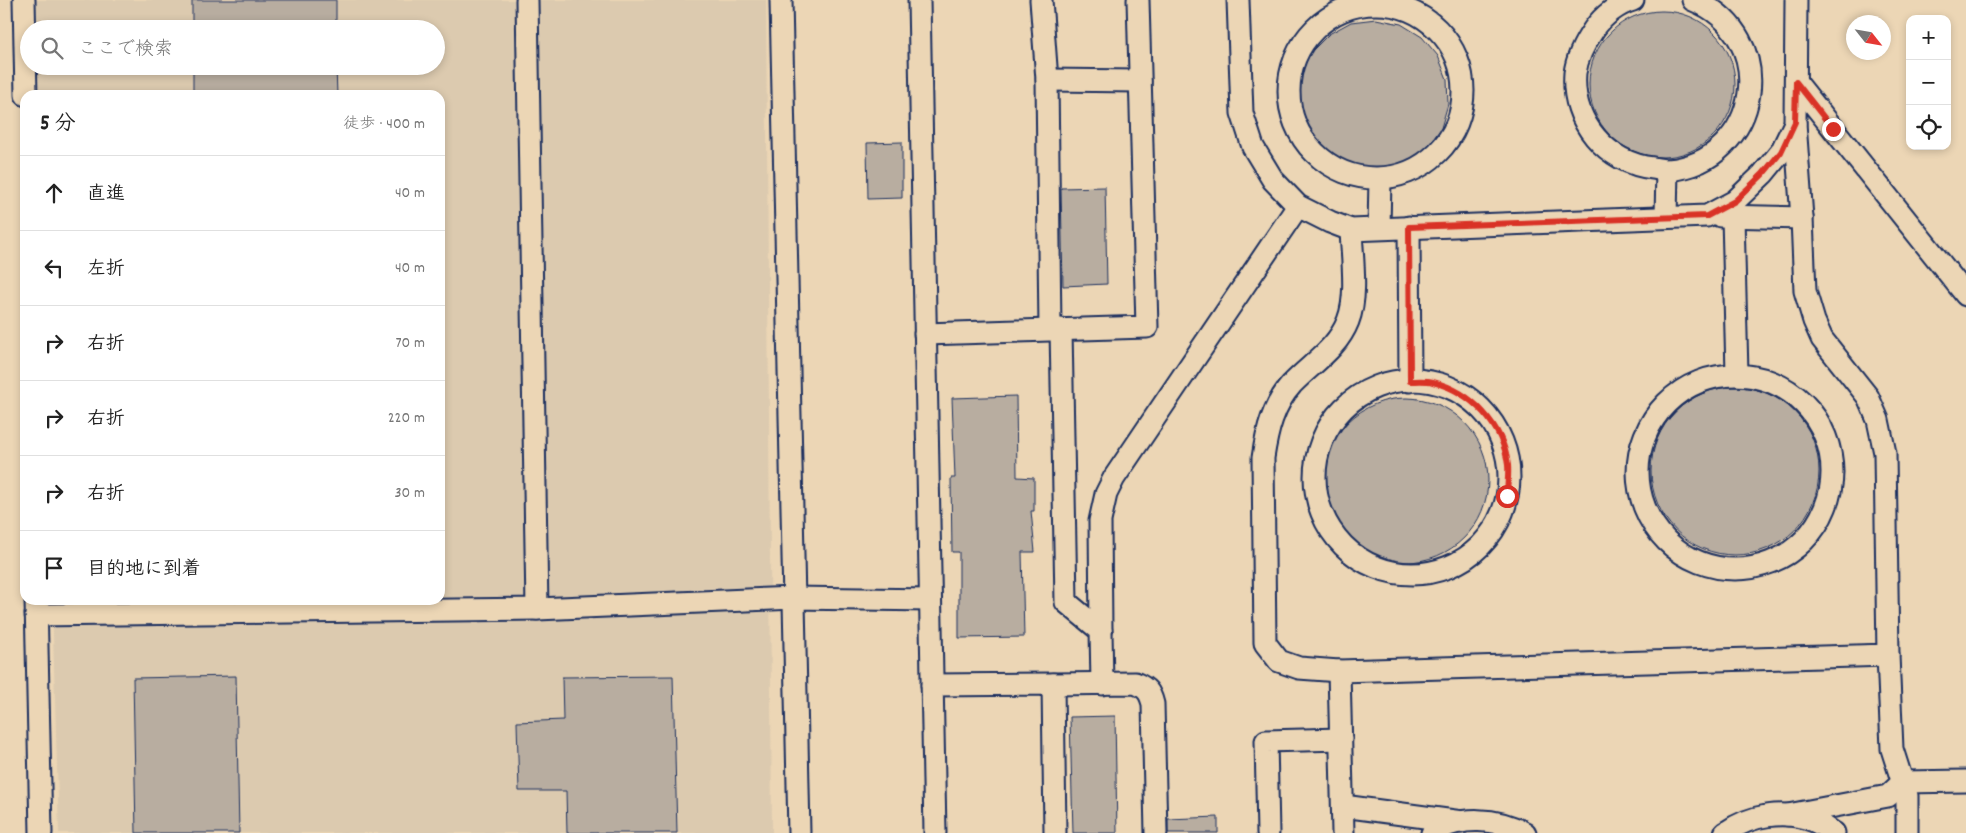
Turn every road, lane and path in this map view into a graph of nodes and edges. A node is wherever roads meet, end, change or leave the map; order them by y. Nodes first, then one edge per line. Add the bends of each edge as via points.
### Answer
1 (24, 0) edge
2 (527, 0) edge
3 (781, 0) edge
4 (919, 0) edge
5 (1041, 0) edge
6 (1138, 0) edge
7 (1238, 0) edge
8 (1633, 0) edge
9 (1693, 0) edge
10 (1796, 0) edge
11 (24, 20) edge
12 (26, 75) edge
13 (1046, 80) junction
14 (1140, 81) junction
15 (1796, 82) junction
16 (26, 90) edge
17 (1795, 122) junction
18 (1667, 170) junction
19 (1380, 179) junction
20 (1298, 206) junction
21 (1707, 216) junction
22 (1732, 216) junction
23 (1666, 217) junction
24 (1802, 218) junction
25 (1409, 227) junction
26 (1379, 228) junction
27 (1351, 230) junction
28 (1966, 295) edge
29 (1056, 329) junction
30 (925, 334) junction
31 (1737, 373) junction
32 (1410, 381) junction
33 (794, 598) junction
34 (930, 600) junction
35 (36, 607) edge
36 (538, 609) junction
37 (1101, 631) junction
38 (1888, 655) junction
39 (1339, 672) junction
40 (1053, 684) junction
41 (1102, 684) junction
42 (932, 685) junction
43 (1341, 739) junction
44 (1966, 781) edge
45 (1903, 782) junction
46 (1343, 806) junction
47 (1788, 815) junction
48 (1462, 822) junction
49 (41, 833) edge
50 (799, 833) edge
51 (935, 833) edge
52 (1055, 833) edge
53 (1156, 833) edge
54 (1268, 833) edge
55 (1343, 833) edge
56 (1432, 833) edge
57 (1525, 833) edge
58 (1724, 833) edge
59 (1834, 833) edge
60 (1907, 833) edge

1 - 11 lane
2 - 36 lane
3 - 33 lane
4 - 30 lane
5 - 13 lane
6 - 14 lane
7 - 20 lane via 1242,113 1253,147 1263,164 1273,180
8 - 18 lane via 1601,19 1583,44 1575,73 1577,104 1590,131 1610,153 1637,166
9 - 18 lane via 1709,6 1730,24 1744,48 1751,76 1748,103 1737,129 1719,150 1695,164
10 - 15 lane
12 - 16 lane
13 - 14 lane
13 - 29 lane
14 - 29 lane via 1146,327
15 - 17 lane
15 - 28 lane
17 - 21 lane via 1781,152 1763,174 1735,201
17 - 24 lane
18 - 23 lane
19 - 19 lane via 1350,176 1323,162 1302,140 1290,112 1288,82 1296,53 1314,28 1338,11 1368,3 1396,5 1421,15 1443,33 1457,57 1464,84 1461,112 1450,138 1432,159 1408,173
19 - 26 lane
20 - 27 lane
20 - 37 lane via 1106,494 1100,521
21 - 22 lane
21 - 23 lane
22 - 24 lane
22 - 31 lane
23 - 25 lane
24 - 38 lane via 1804,291 1814,321 1822,339 1868,397 1878,420 1885,453
25 - 26 lane
25 - 32 lane
26 - 27 lane
27 - 39 lane via 1353,298 1348,320 1337,342 1292,384 1278,403 1267,431 1263,458 1265,643 1279,661 1299,668
29 - 30 lane
29 - 37 lane via 1066,602
30 - 34 lane
31 - 31 lane via 1783,387 1807,406 1824,431 1832,460 1830,491 1819,519 1800,543 1775,560 1746,568 1715,567 1687,556 1663,537 1646,512 1638,482 1640,452 1651,423 1670,399 1696,383
32 - 32 lane via 1432,382 1460,392 1484,411 1500,437 1508,466 1507,496 1492,531 1477,549 1452,566 1422,574 1392,573 1363,562 1339,543 1323,517 1315,488 1316,457 1327,428 1347,405 1372,388
33 - 34 lane
33 - 36 lane
33 - 50 lane
34 - 42 lane
35 - 36 lane
35 - 49 lane
37 - 41 lane
38 - 39 lane
38 - 45 lane via 1892,748
39 - 43 lane
40 - 41 lane
40 - 42 lane
40 - 52 lane
41 - 53 lane via 1135,684 1150,693 1153,704
42 - 51 lane
43 - 46 lane
43 - 54 lane via 1266,742
44 - 45 lane
45 - 47 lane via 1888,796
45 - 60 lane via 1907,796
46 - 48 lane
46 - 55 lane
47 - 58 lane via 1762,816
47 - 59 lane via 1814,821
48 - 56 lane
48 - 57 lane via 1488,821

